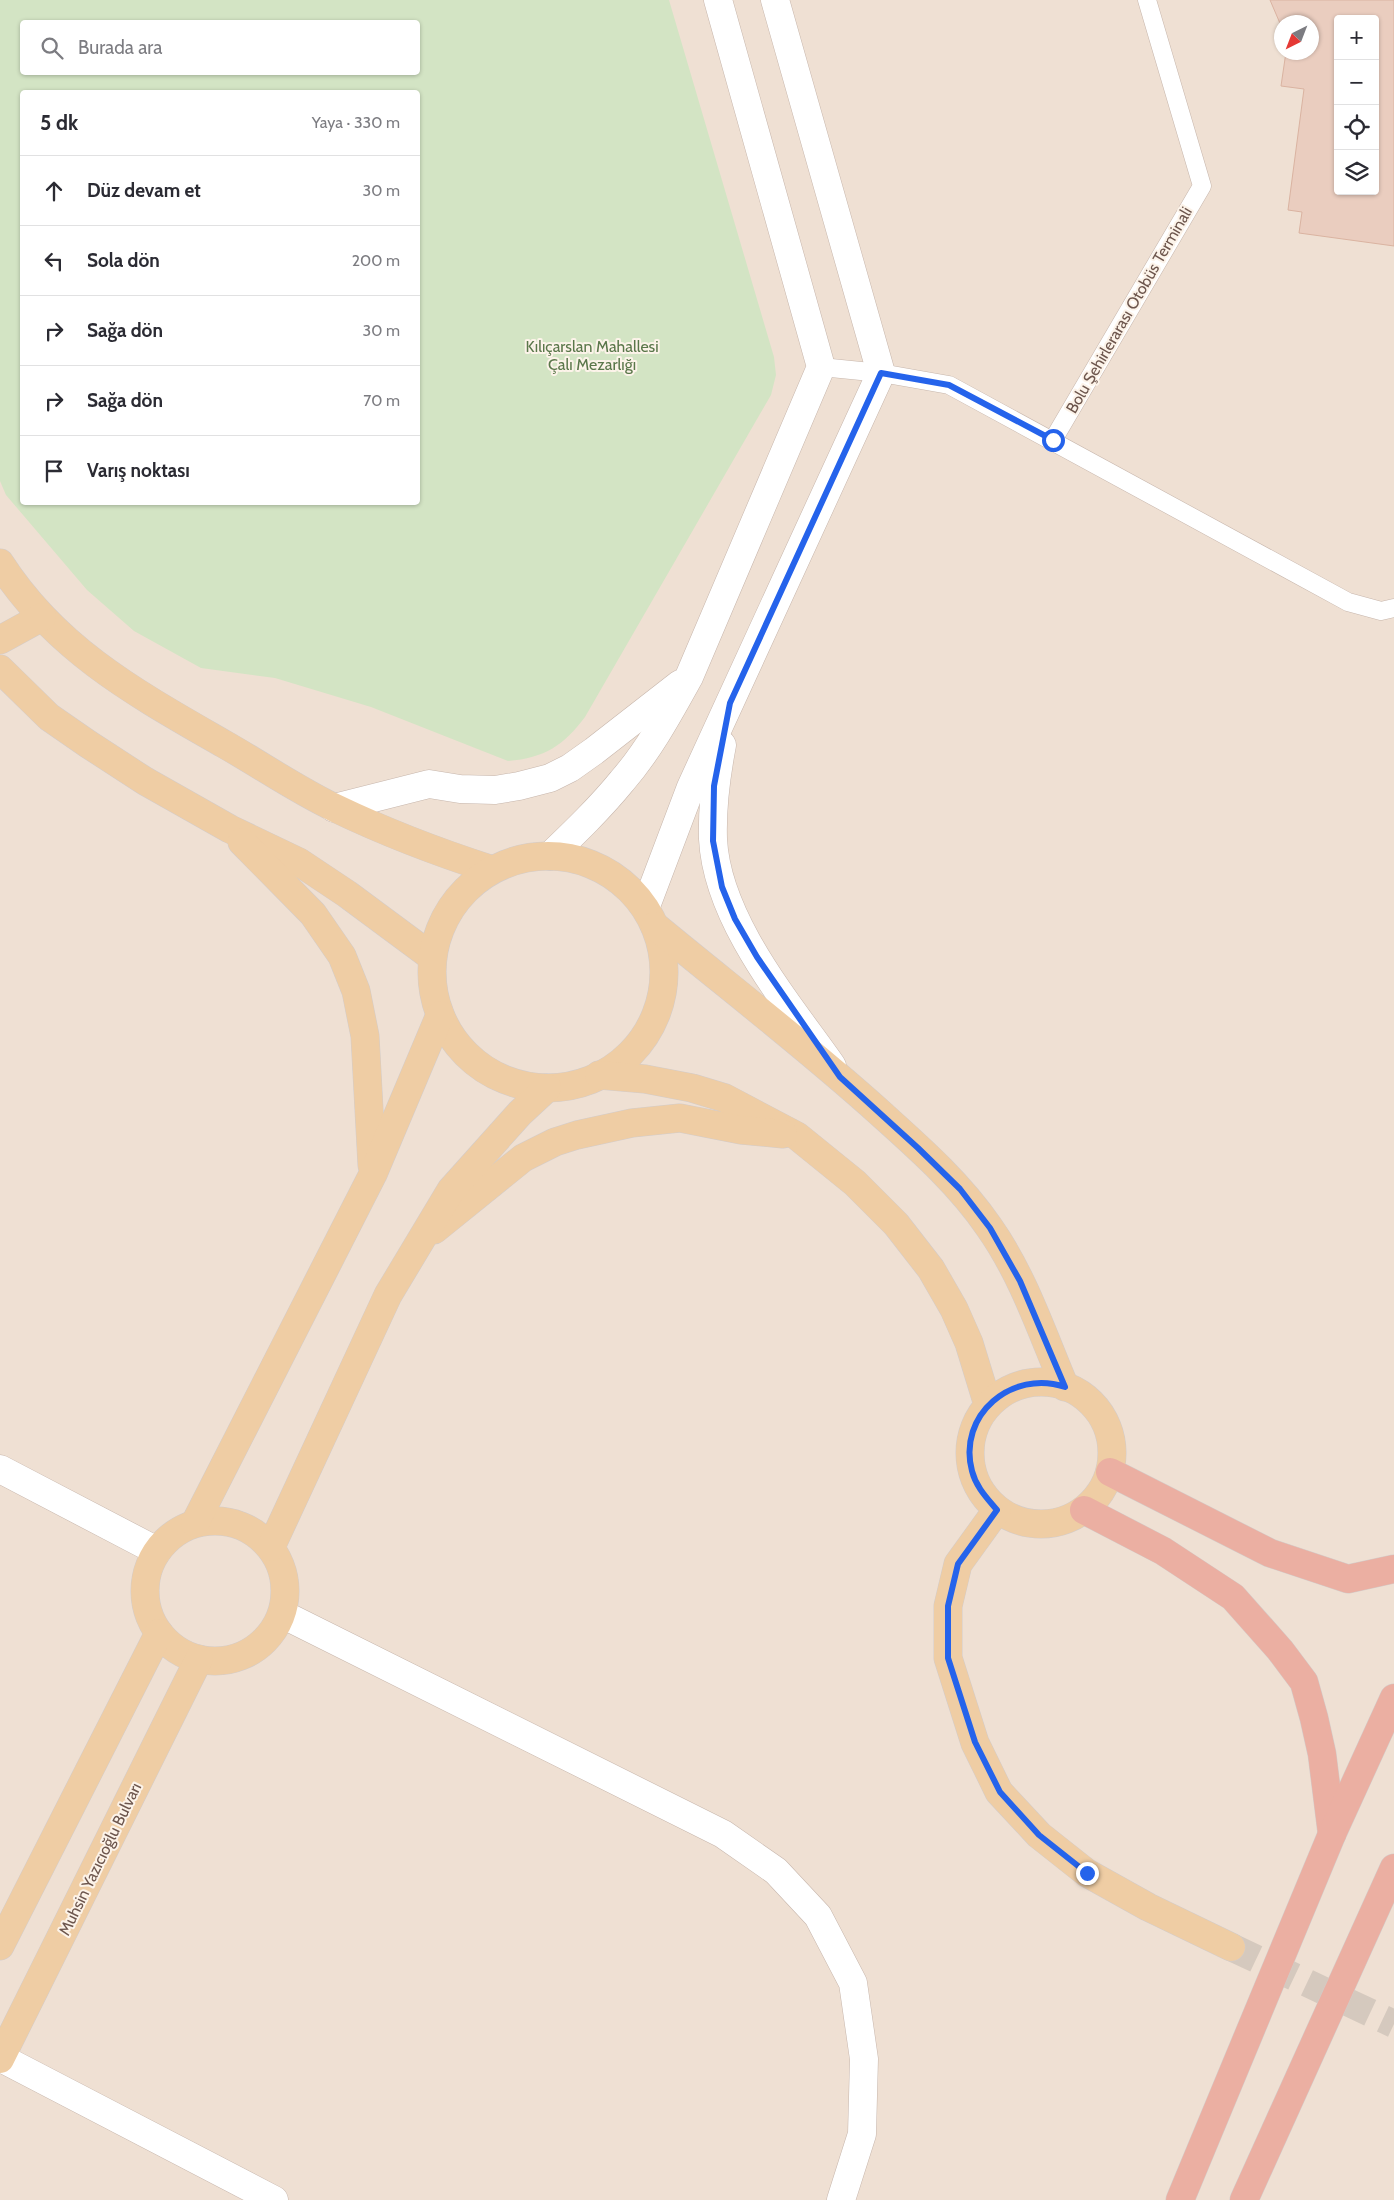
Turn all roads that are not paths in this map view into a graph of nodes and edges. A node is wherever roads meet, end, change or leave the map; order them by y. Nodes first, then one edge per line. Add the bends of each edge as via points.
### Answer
1 (718, 0) edge
2 (775, 0) edge
3 (1147, 0) edge
4 (821, 367) junction
5 (881, 373) junction
6 (1053, 440) junction
7 (0, 563) edge
8 (1394, 608) edge
9 (42, 617) junction
10 (0, 640) edge
11 (0, 669) edge
12 (689, 677) junction
13 (730, 703) junction
14 (334, 808) junction
15 (230, 829) junction
16 (550, 856) junction
17 (490, 869) junction
18 (650, 916) junction
19 (432, 957) junction
20 (440, 1015) junction
21 (599, 1076) junction
22 (840, 1077) junction
23 (547, 1088) junction
24 (797, 1136) junction
25 (373, 1174) junction
26 (420, 1242) junction
27 (1065, 1387) junction
28 (988, 1405) junction
29 (0, 1469) edge
30 (1110, 1472) junction
31 (997, 1510) junction
32 (1084, 1510) junction
33 (195, 1523) junction
34 (271, 1547) junction
35 (157, 1551) junction
36 (1394, 1569) edge
37 (282, 1614) junction
38 (159, 1633) junction
39 (199, 1660) junction
40 (1394, 1698) edge
41 (1332, 1834) junction
42 (1394, 1868) edge
43 (0, 1946) edge
44 (1232, 1947) tunnel mouth
45 (0, 2058) edge
46 (274, 2200) edge
47 (840, 2200) edge
48 (1180, 2200) edge
49 (1244, 2200) edge

1 - 4 street
2 - 5 street
3 - 6 lane, Bolu Şehirlerarası Otobüs Terminali via 1202,186
4 - 5 lane
4 - 12 street
5 - 6 lane via 949,385
5 - 13 street
6 - 8 lane via 1348,602 1381,611
7 - 9 main road
9 - 10 main road
9 - 14 main road via 81,654 129,689
11 - 15 main road via 57,722 145,781
12 - 14 street via 594,751 550,778 494,790 429,784
12 - 16 street via 668,716 623,780
13 - 18 street via 691,787
13 - 22 street via 714,786 713,841 722,887 735,919 757,957
14 - 17 main road via 427,849
15 - 19 main road via 299,862
15 - 25 main road via 313,914 342,956 356,991 365,1036
16 - 17 main road via 527,856
16 - 18 main road via 566,856 603,869 634,893
17 - 19 main road via 459,894 439,928
18 - 21 main road via 664,963 661,1000 647,1034 622,1062
18 - 22 main road
19 - 20 main road via 430,966 435,1004
20 - 23 main road via 452,1040 481,1067 516,1084
20 - 25 main road
21 - 23 main road via 590,1081
21 - 24 main road via 645,1079 692,1088 724,1098
22 - 27 main road via 960,1189 990,1228 1020,1281
23 - 26 main road via 520,1113 451,1190
24 - 26 main road via 741,1130 680,1118 632,1123 576,1135 523,1158
24 - 28 main road via 855,1183 896,1224 931,1269 969,1343
25 - 33 main road
26 - 34 main road via 388,1295
27 - 28 main road via 1052,1383 1029,1383 1006,1391
27 - 30 main road via 1094,1405 1106,1425 1112,1448
28 - 31 main road via 975,1425 969,1448 972,1472 982,1493
29 - 35 street
30 - 32 main road via 1101,1493
30 - 36 highway via 1270,1553 1348,1579
31 - 32 main road via 1018,1521 1041,1525 1064,1521
31 - 44 main road via 958,1564 948,1606 948,1658 975,1742 1000,1792 1039,1835 1087,1873 1148,1907
32 - 41 highway via 1163,1551 1233,1597 1280,1650 1304,1682 1322,1754
33 - 34 main road via 208,1520 232,1522 254,1531
33 - 35 main road via 166,1539
34 - 37 main road via 282,1568 286,1591
35 - 38 main road via 145,1579 145,1602 152,1624
37 - 39 main road via 271,1635 253,1651 231,1660
37 - 47 street via 723,1834 776,1871 818,1916 853,1983 864,2059 862,2134
38 - 39 main road via 179,1651
38 - 43 main road
39 - 45 main road, Muhsin Yazıcıoğlu Bulvarı
40 - 41 highway
41 - 48 highway
42 - 49 highway
45 - 46 street

